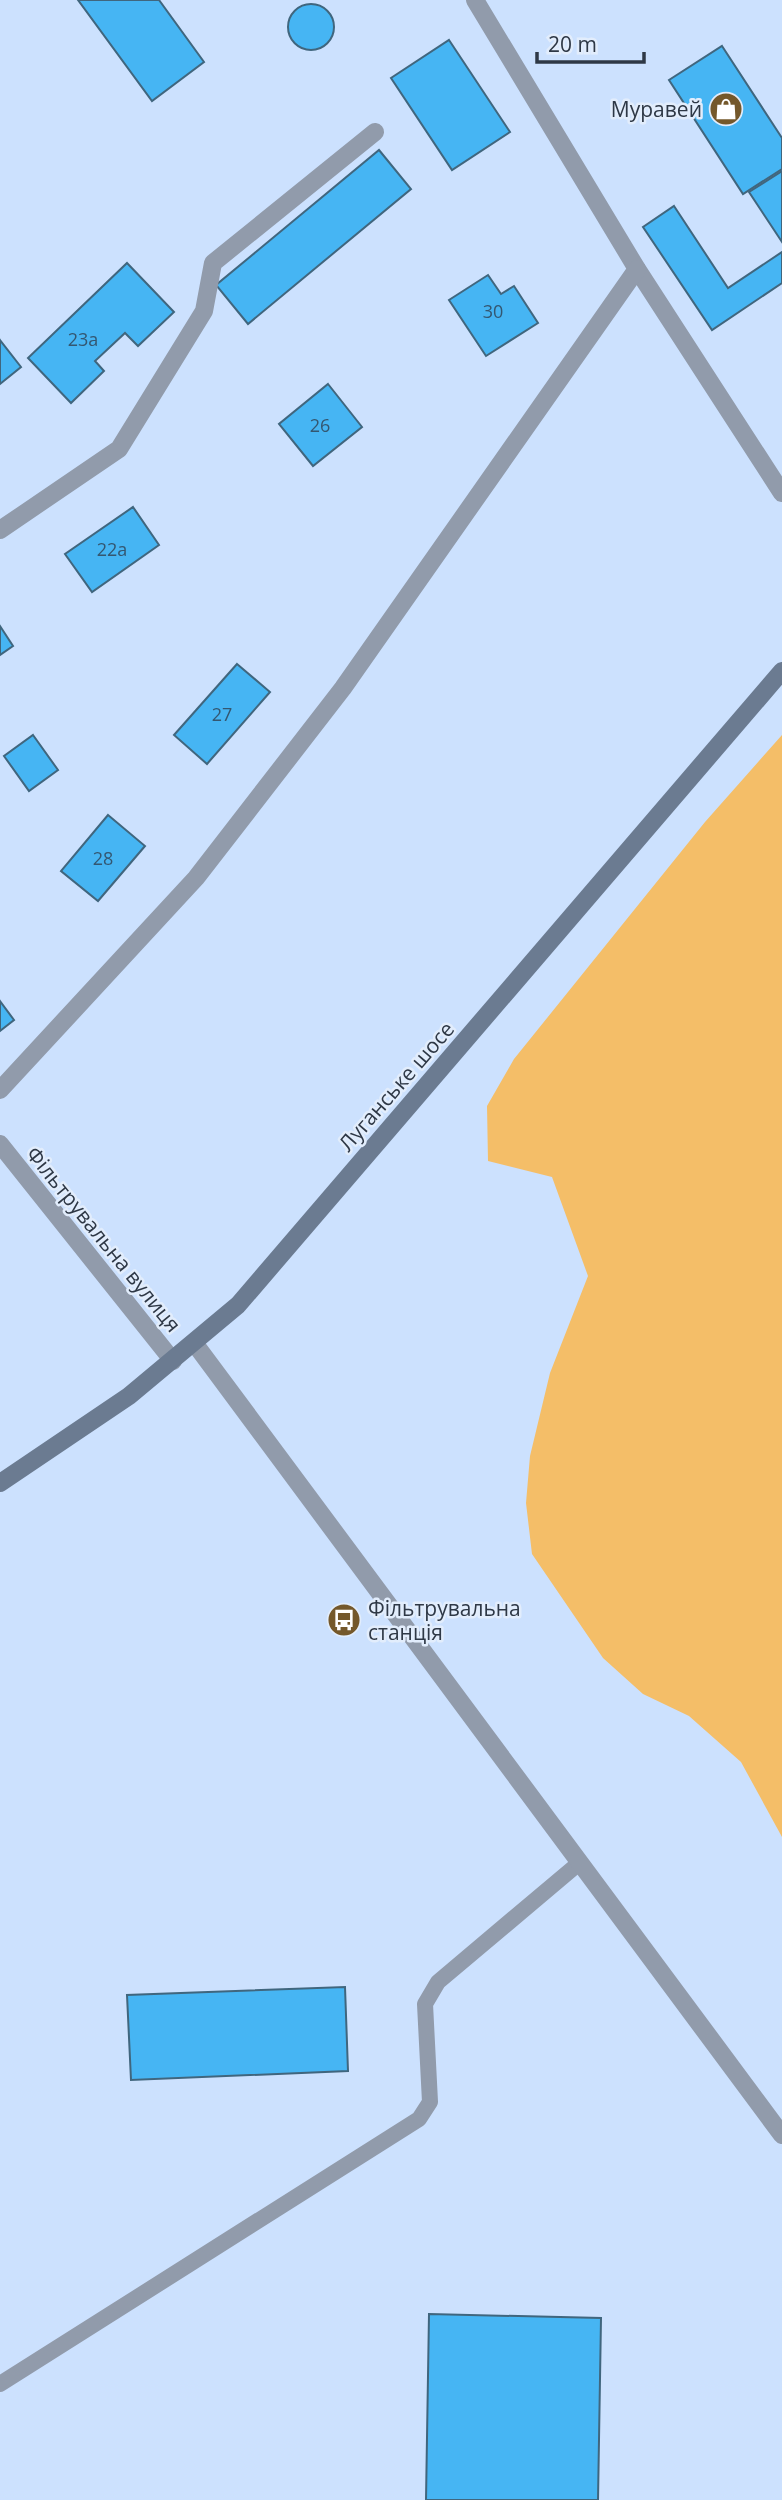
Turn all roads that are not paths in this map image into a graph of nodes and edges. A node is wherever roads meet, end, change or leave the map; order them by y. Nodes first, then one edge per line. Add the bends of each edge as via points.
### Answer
1 (475, 0) edge
2 (375, 132) dead end
3 (637, 269) junction
4 (782, 493) edge
5 (0, 530) edge
6 (782, 671) edge
7 (0, 1090) edge
8 (0, 1144) edge
9 (195, 1344) junction
10 (173, 1361) junction
11 (0, 1483) edge
12 (578, 1864) junction
13 (782, 2135) edge
14 (0, 2384) edge

1 - 3 street
2 - 5 street via 213,263 204,311 119,449
3 - 4 street
3 - 7 street via 343,688 204,868
6 - 9 main road, Луганське шосе via 238,1306
8 - 10 street, Фільтрувальна вулиця
9 - 10 main road, Луганське шосе
9 - 12 street
10 - 11 main road, Луганське шосе
12 - 13 street
12 - 14 lane via 438,1982 425,2004 430,2102 419,2119

